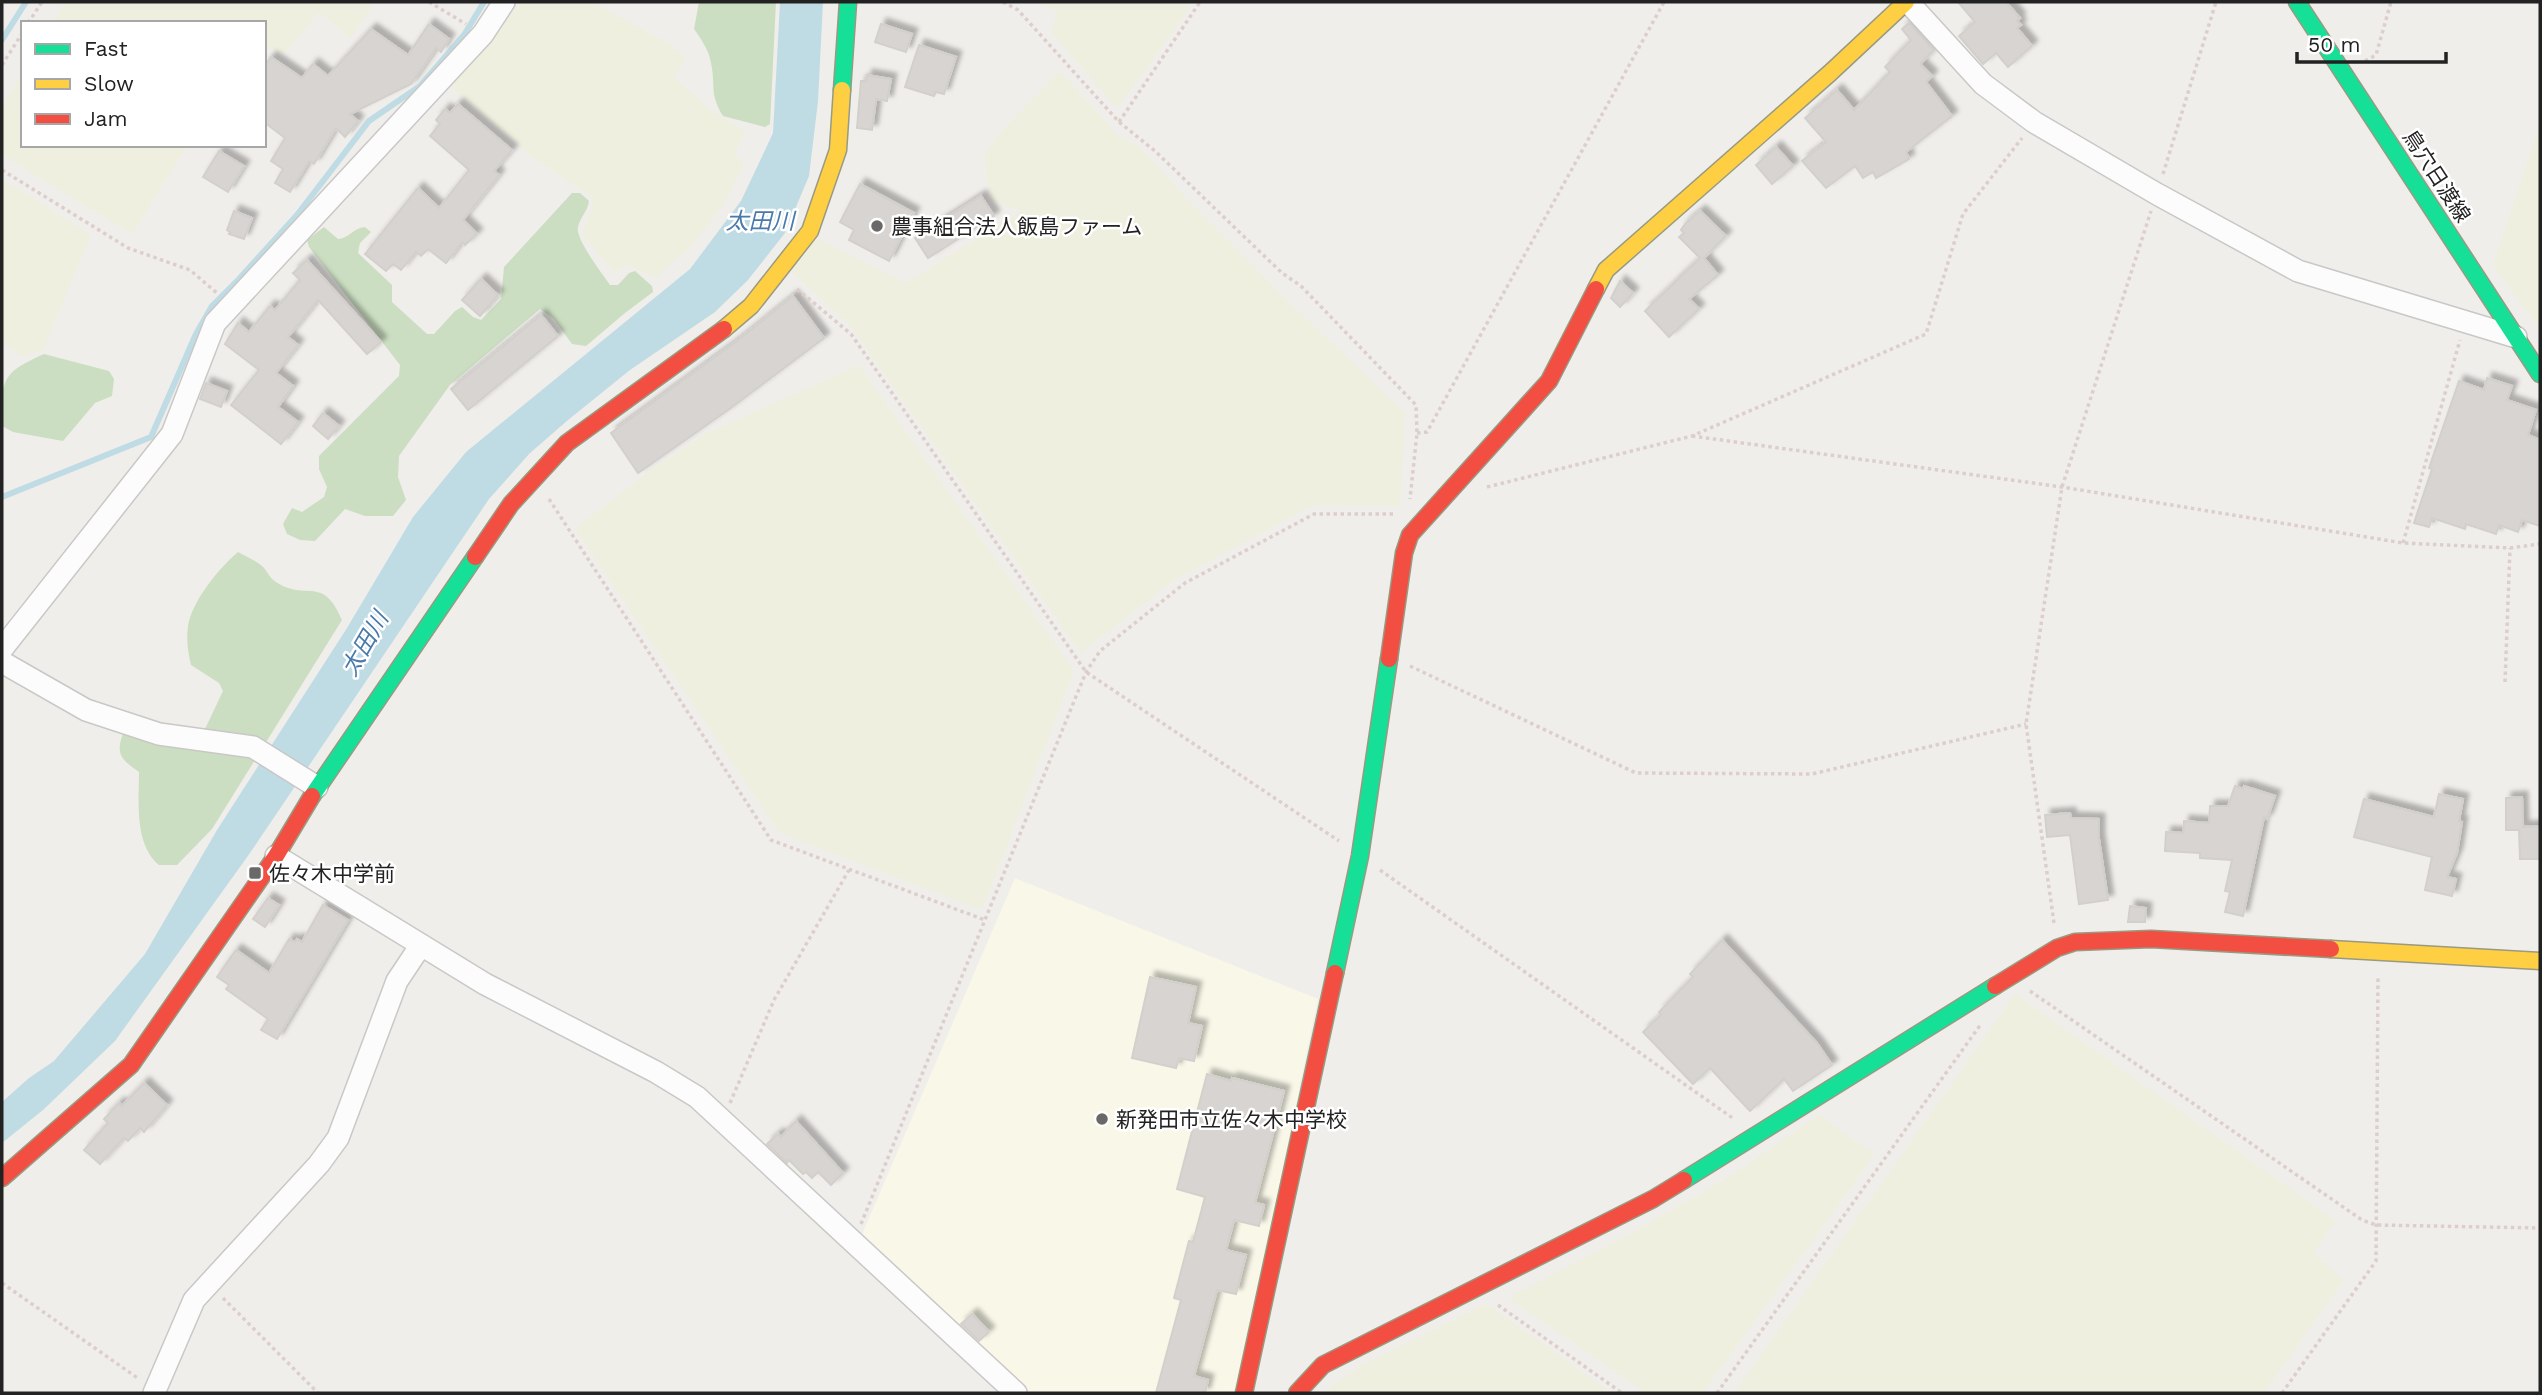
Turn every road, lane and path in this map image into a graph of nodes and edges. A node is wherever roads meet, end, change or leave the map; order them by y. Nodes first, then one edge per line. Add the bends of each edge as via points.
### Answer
1 (42, 2) edge
2 (429, 2) edge
3 (504, 2) edge
4 (848, 2) edge
5 (1003, 2) edge
6 (1023, 2) edge
7 (1200, 2) edge
8 (1664, 2) edge
9 (1907, 2) edge
10 (2216, 2) edge
11 (2297, 2) edge
12 (2391, 2) edge
13 (1018, 9) junction
14 (29, 21) edge
15 (482, 34) junction
16 (21, 35) edge
17 (2, 65) edge
18 (2346, 74) junction
19 (1119, 122) junction
20 (2034, 122) junction
21 (2, 170) edge
22 (2157, 194) junction
23 (779, 274) junction
24 (232, 306) junction
25 (2465, 321) junction
26 (2516, 337) junction
27 (2540, 374) edge
28 (1417, 433) junction
29 (1692, 436) junction
30 (534, 476) junction
31 (2062, 487) junction
32 (1483, 488) dead end
33 (1410, 500) dead end
34 (1409, 514) dead end
35 (2403, 543) junction
36 (2540, 544) edge
37 (2510, 548) junction
38 (2, 649) edge
39 (1389, 656) junction
40 (2, 662) edge
41 (1086, 672) junction
42 (2505, 682) dead end
43 (2026, 724) junction
44 (313, 784) junction
45 (276, 856) junction
46 (1360, 856) junction
47 (849, 869) junction
48 (985, 920) junction
49 (421, 945) junction
50 (2057, 948) junction
51 (2378, 952) junction
52 (2540, 961) edge
53 (2009, 976) junction
54 (1985, 1020) dead end
55 (722, 1121) junction
56 (1756, 1134) junction
57 (2, 1178) edge
58 (2376, 1225) junction
59 (2540, 1228) edge
60 (854, 1242) junction
61 (2, 1283) edge
62 (209, 1284) junction
63 (1479, 1288) junction
64 (154, 1392) edge
65 (318, 1393) edge
66 (1016, 1393) edge
67 (1244, 1393) edge
68 (1297, 1393) edge
69 (1622, 1393) edge
70 (1717, 1393) edge
71 (2283, 1393) edge

1 - 14 path
2 - 15 path
3 - 15 street
4 - 23 street via 838,150 810,231
5 - 13 path
6 - 13 path
7 - 19 path
8 - 28 path via 1427,432
9 - 20 street via 1983,84
9 - 39 street via 1606,270 1549,382 1410,535
10 - 22 path
11 - 18 street, 鳥穴日渡線
12 - 18 path via 2376,55
13 - 19 path
15 - 24 street
16 - 17 path
18 - 26 street, 鳥穴日渡線
19 - 28 path via 1301,286 1416,405
20 - 22 street
20 - 29 path via 1963,214 1926,334
21 - 24 path via 128,248 190,270
22 - 25 street via 2298,271
22 - 31 path
23 - 30 street via 727,327 567,443
23 - 41 path via 850,334
24 - 38 street via 215,323 172,434
25 - 26 street
25 - 35 path
26 - 27 street, 鳥穴日渡線
28 - 33 path
29 - 31 path
29 - 32 path
30 - 44 street
30 - 47 path via 771,840
31 - 35 path
31 - 43 path
34 - 41 path via 1314,514 1185,583 1100,651
35 - 37 path
36 - 37 path
37 - 42 path
39 - 43 path via 1636,773 1812,774
39 - 46 street
40 - 44 street via 86,710 159,734 253,747
41 - 46 path
41 - 48 path
43 - 50 path
44 - 45 street
45 - 49 street
45 - 57 street via 131,1065
46 - 56 path
46 - 67 street
47 - 48 path
47 - 55 path via 774,1000
48 - 60 path
49 - 55 street via 485,984 656,1072 697,1097
49 - 62 street via 397,981 338,1138
50 - 51 street via 2075,942 2151,939
50 - 53 street
51 - 52 street
51 - 58 path
53 - 56 street
53 - 58 path via 2362,1220
54 - 70 path
55 - 60 street
56 - 63 street via 1653,1199
58 - 59 path
58 - 71 path via 2376,1261
60 - 66 street
61 - 64 path
62 - 64 street via 194,1300
62 - 65 path
63 - 68 street via 1323,1365
63 - 69 path

